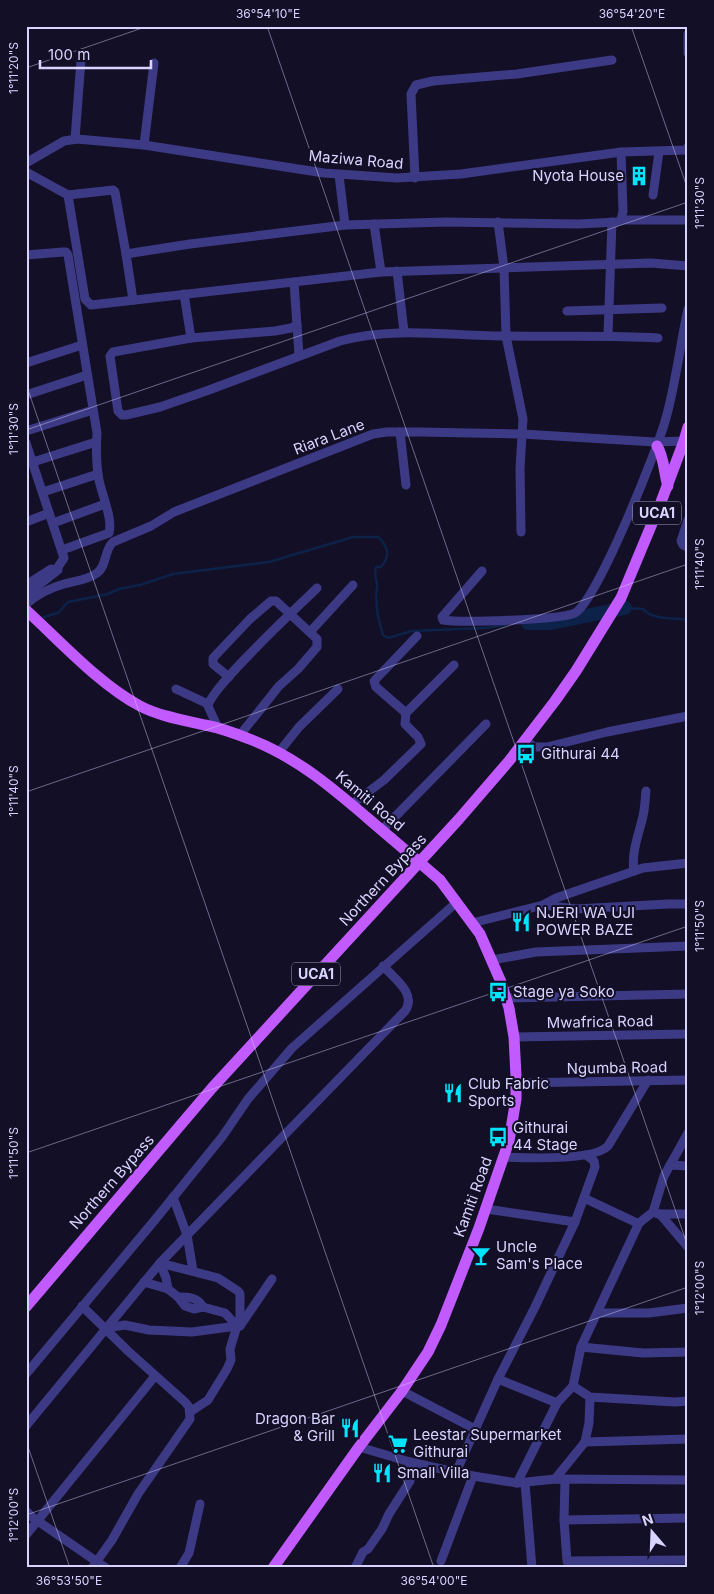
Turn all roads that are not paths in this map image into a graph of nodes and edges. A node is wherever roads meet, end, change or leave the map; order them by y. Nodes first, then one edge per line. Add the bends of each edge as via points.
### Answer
1 (688, 34) edge
2 (688, 53) edge
3 (81, 60) dead end
4 (612, 60) dead end
5 (154, 63) dead end
6 (75, 139) junction
7 (144, 145) junction
8 (687, 150) edge
9 (621, 152) junction
10 (659, 152) junction
11 (26, 163) edge
12 (26, 172) edge
13 (339, 175) junction
14 (415, 178) junction
15 (653, 195) dead end
16 (68, 196) junction
17 (685, 220) dead end
18 (617, 221) junction
19 (498, 222) junction
20 (374, 224) junction
21 (346, 225) junction
22 (126, 254) junction
23 (26, 255) edge
24 (611, 265) junction
25 (688, 266) edge
26 (504, 268) junction
27 (397, 271) junction
28 (381, 272) junction
29 (294, 282) junction
30 (184, 294) junction
31 (132, 300) junction
32 (662, 308) dead end
33 (688, 309) edge
34 (609, 310) junction
35 (567, 311) dead end
36 (297, 325) junction
37 (404, 332) junction
38 (506, 336) junction
39 (608, 336) junction
40 (191, 338) junction
41 (658, 338) dead end
42 (82, 345) junction
43 (299, 355) junction
44 (26, 363) edge
45 (87, 375) junction
46 (26, 395) edge
47 (93, 410) junction
48 (26, 431) edge
49 (400, 432) junction
50 (522, 434) junction
51 (686, 434) edge
52 (96, 442) junction
53 (658, 444) junction
54 (27, 449) edge
55 (33, 462) junction
56 (98, 474) junction
57 (406, 485) dead end
58 (668, 486) junction
59 (42, 492) junction
60 (105, 504) junction
61 (49, 513) junction
62 (688, 520) edge
63 (26, 522) edge
64 (53, 523) junction
65 (521, 532) dead end
66 (688, 547) edge
67 (62, 550) junction
68 (58, 566) junction
69 (482, 571) dead end
70 (26, 584) edge
71 (353, 585) dead end
72 (318, 588) dead end
73 (26, 595) edge
74 (26, 604) edge
75 (26, 610) edge
76 (290, 614) junction
77 (310, 632) junction
78 (417, 636) dead end
79 (454, 666) dead end
80 (229, 677) junction
81 (176, 689) dead end
82 (338, 689) dead end
83 (208, 704) junction
84 (406, 713) junction
85 (688, 716) edge
86 (486, 724) dead end
87 (218, 728) junction
88 (240, 735) junction
89 (525, 740) junction
90 (279, 752) junction
91 (646, 791) dead end
92 (351, 805) junction
93 (382, 830) junction
94 (688, 863) edge
95 (634, 871) junction
96 (457, 902) junction
97 (688, 904) edge
98 (543, 905) junction
99 (472, 923) junction
100 (688, 946) edge
101 (492, 960) junction
102 (383, 966) junction
103 (688, 994) edge
104 (506, 998) junction
105 (688, 1034) edge
106 (514, 1037) junction
107 (648, 1080) junction
108 (688, 1080) edge
109 (516, 1083) junction
110 (688, 1133) edge
111 (586, 1156) junction
112 (504, 1157) junction
113 (670, 1165) junction
114 (688, 1166) edge
115 (173, 1198) junction
116 (584, 1198) junction
117 (486, 1209) junction
118 (657, 1213) junction
119 (688, 1214) edge
120 (575, 1222) junction
121 (639, 1223) junction
122 (187, 1234) junction
123 (688, 1247) edge
124 (160, 1263) junction
125 (194, 1271) junction
126 (272, 1279) dead end
127 (144, 1282) junction
128 (168, 1289) junction
129 (82, 1306) junction
130 (26, 1307) edge
131 (688, 1308) edge
132 (598, 1313) junction
133 (239, 1326) junction
134 (106, 1328) junction
135 (581, 1347) junction
136 (688, 1352) edge
137 (26, 1374) edge
138 (156, 1376) junction
139 (498, 1379) junction
140 (572, 1386) junction
141 (402, 1390) junction
142 (590, 1397) junction
143 (688, 1401) edge
144 (557, 1403) junction
145 (190, 1412) junction
146 (26, 1426) edge
147 (475, 1429) junction
148 (688, 1439) edge
149 (585, 1442) junction
150 (359, 1447) junction
151 (410, 1462) junction
152 (456, 1472) junction
153 (473, 1476) junction
154 (555, 1479) junction
155 (566, 1480) junction
156 (688, 1480) edge
157 (521, 1483) junction
158 (200, 1504) dead end
159 (26, 1511) edge
160 (688, 1518) edge
161 (37, 1520) junction
162 (564, 1520) junction
163 (26, 1535) edge
164 (688, 1560) edge
165 (440, 1561) dead end
166 (95, 1565) edge
167 (106, 1568) edge
168 (180, 1568) edge
169 (274, 1568) edge
170 (355, 1568) edge
171 (532, 1568) edge

1 - 2 street
3 - 6 street
4 - 14 street via 416,85 411,94
5 - 7 street
6 - 7 street, Maziwa Road
6 - 11 street, Maziwa Road
7 - 13 street, Maziwa Road
8 - 10 street, Maziwa Road
9 - 10 street, Maziwa Road
9 - 14 street, Maziwa Road
9 - 18 street via 623,211
10 - 15 street
12 - 16 street
13 - 14 street, Maziwa Road
13 - 21 street
16 - 22 street via 115,192
16 - 31 street via 85,299 91,305
17 - 18 street
18 - 19 street via 579,224
18 - 24 street
19 - 20 street
19 - 26 street
20 - 21 street
20 - 28 street
21 - 22 street
22 - 31 street
23 - 42 street via 66,252 68,255
24 - 25 street via 651,263
24 - 26 street
24 - 34 street
26 - 27 street
26 - 38 street
27 - 28 street
27 - 37 street
28 - 29 street
29 - 30 street
29 - 36 street
30 - 31 street
30 - 40 street
32 - 34 street
33 - 53 street
34 - 35 street
34 - 39 street
36 - 40 street via 275,331
36 - 43 street
37 - 38 street
37 - 43 street via 352,337
38 - 39 street
38 - 50 street via 521,412
39 - 41 street
40 - 43 street via 111,352 120,414 160,406
42 - 44 street
42 - 45 street
45 - 46 street
45 - 47 street
47 - 48 street
47 - 52 street
49 - 50 street, Riara Lane
49 - 57 street
49 - 74 street, Riara Lane via 373,434 184,507 113,542 97,573 43,591
50 - 53 street, Riara Lane
50 - 65 street
51 - 53 street, Riara Lane
51 - 58 main road, Northern Bypass / UCA1
52 - 55 street
52 - 56 street
53 - 58 main road
53 - 69 street via 599,580 576,612 538,618 443,620 448,609
54 - 55 street
55 - 59 street
56 - 59 street
56 - 60 street
58 - 89 main road, Northern Bypass / UCA1 via 621,598 565,686
59 - 61 street
60 - 64 street
60 - 67 street via 109,534
61 - 63 street
61 - 64 street
62 - 66 street via 681,541
64 - 67 street
67 - 68 street via 64,560
68 - 70 street
68 - 73 street via 58,570
71 - 77 street
72 - 76 street
75 - 87 main road, Kamiti Road via 79,660 138,705
76 - 77 street
76 - 80 street
76 - 80 street via 273,600 250,618 212,660
77 - 88 street via 317,640 317,646 279,686
78 - 84 street via 374,682 376,688
79 - 84 street
80 - 83 street
81 - 83 street
82 - 90 street
83 - 87 street
84 - 92 street via 405,724 421,744 384,780
85 - 89 street via 547,747 534,747
86 - 93 street
87 - 88 main road, Kamiti Road
88 - 90 main road, Kamiti Road
89 - 130 main road, Northern Bypass / UCA1 via 459,819 212,1088
90 - 92 main road, Kamiti Road
91 - 95 street via 644,814 634,850
92 - 93 main road, Kamiti Road
93 - 96 main road, Kamiti Road, bridge via 440,880
94 - 95 street via 656,865
95 - 98 street
96 - 99 main road, Kamiti Road
96 - 102 street
97 - 98 street via 576,909
98 - 99 street
99 - 101 main road, Kamiti Road
100 - 101 street via 536,952
101 - 104 main road, Kamiti Road
102 - 115 street via 292,1048 248,1098 222,1137
102 - 122 street via 407,992 410,999 405,1011
103 - 104 street
104 - 106 main road, Kamiti Road
105 - 106 street, Mwafrica Road
106 - 109 main road, Kamiti Road
107 - 108 street, Ngumba Road
107 - 109 street, Ngumba Road
107 - 111 street via 607,1148
109 - 112 main road, Kamiti Road via 513,1121
110 - 113 street
111 - 112 street
111 - 116 street via 594,1161 595,1167
112 - 117 main road, Kamiti Road
113 - 114 street
113 - 118 street via 662,1183
115 - 122 street
115 - 129 street
116 - 120 street
116 - 121 street
117 - 120 street
117 - 141 main road, Kamiti Road via 437,1335
118 - 119 street
118 - 121 street
118 - 123 street
120 - 139 street
121 - 132 street
122 - 124 street
122 - 125 street
124 - 125 street
124 - 127 street
124 - 128 street
125 - 133 street via 218,1278 238,1291 241,1301
126 - 133 street
127 - 128 street
127 - 134 street
128 - 133 street via 185,1306 225,1313
129 - 134 street
129 - 137 street
131 - 132 street via 649,1313
132 - 135 street
133 - 134 street via 192,1332 125,1325
133 - 145 street via 227,1369 208,1400
134 - 138 street
134 - 146 street
135 - 136 street via 643,1353
135 - 140 street
138 - 145 street via 185,1402
138 - 161 street
139 - 144 street
139 - 147 street
140 - 142 street
140 - 144 street
141 - 147 street
141 - 150 main road, Kamiti Road
142 - 143 street
142 - 149 street
144 - 157 street
145 - 166 street via 190,1419 138,1494
147 - 152 street
148 - 149 street
149 - 154 street
150 - 151 street
150 - 169 main road, Kamiti Road
151 - 152 street
151 - 170 street via 410,1481
152 - 153 street
153 - 157 street
153 - 165 street
154 - 155 street
154 - 157 street
155 - 156 street
155 - 162 street
157 - 171 street
158 - 168 street via 189,1553
159 - 161 street
160 - 162 street
161 - 163 street
161 - 166 street
162 - 164 street via 568,1562
166 - 167 street

